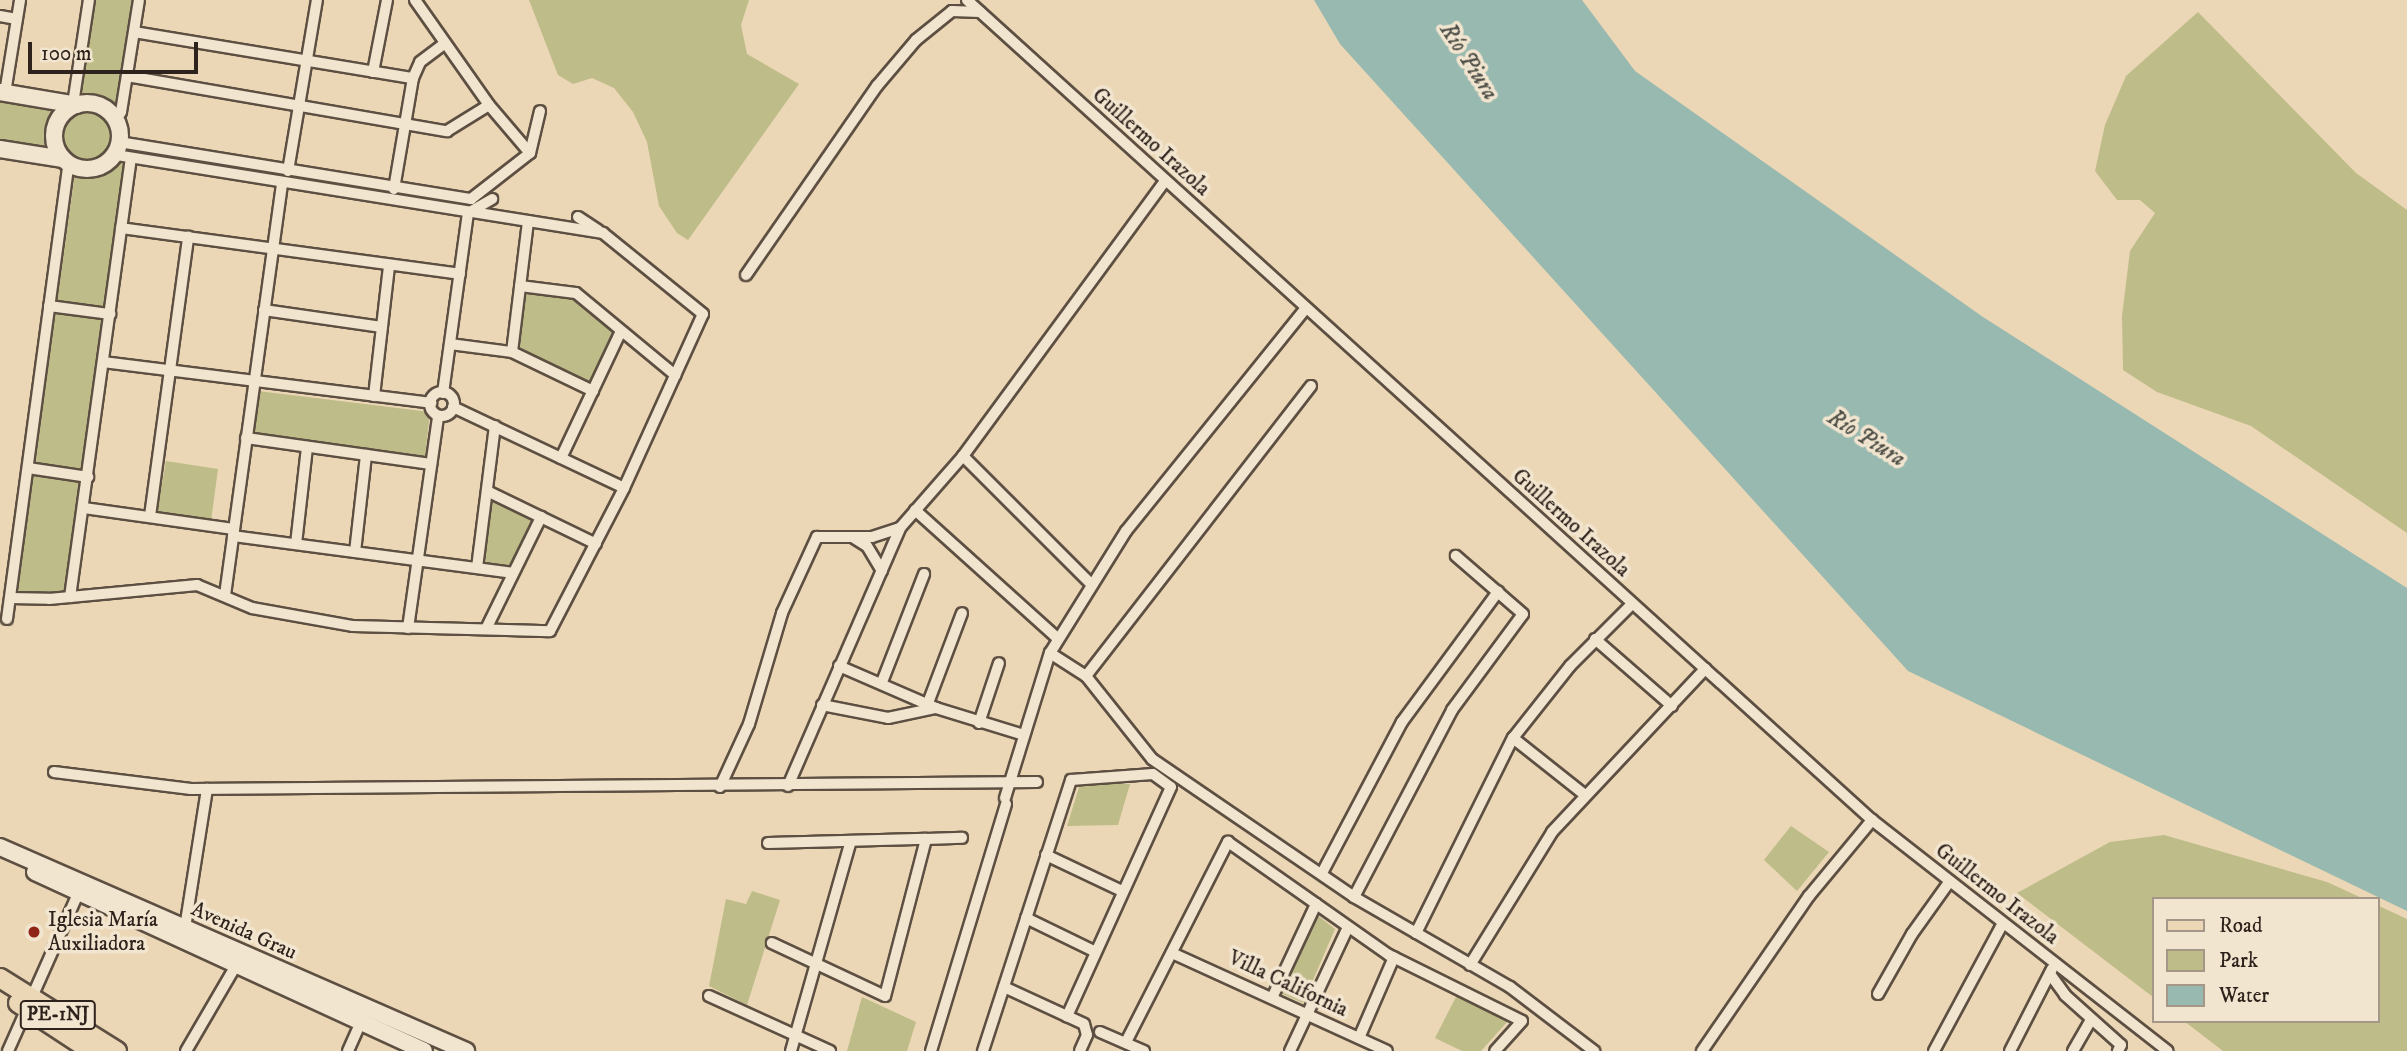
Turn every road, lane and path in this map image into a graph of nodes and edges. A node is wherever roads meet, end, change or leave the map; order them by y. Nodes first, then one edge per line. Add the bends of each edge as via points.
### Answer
1 (20, 0) edge
2 (89, 0) edge
3 (139, 0) edge
4 (317, 0) edge
5 (387, 0) edge
6 (415, 0) edge
7 (967, 0) edge
8 (980, 12) junction
9 (0, 16) edge
10 (18, 19) junction
11 (134, 32) junction
12 (444, 44) junction
13 (307, 59) junction
14 (373, 72) junction
15 (127, 76) junction
16 (413, 78) junction
17 (3, 92) edge
18 (75, 104) junction
19 (489, 104) junction
20 (300, 106) junction
21 (540, 111) dead end
22 (116, 120) junction
23 (405, 124) junction
24 (0, 149) edge
25 (116, 149) junction
26 (530, 153) junction
27 (131, 158) junction
28 (66, 161) junction
29 (288, 171) junction
30 (1165, 181) junction
31 (282, 182) junction
32 (394, 189) junction
33 (492, 199) dead end
34 (468, 213) junction
35 (578, 217) dead end
36 (528, 221) junction
37 (121, 228) junction
38 (603, 233) junction
39 (188, 237) junction
40 (273, 248) junction
41 (389, 267) junction
42 (460, 274) junction
43 (746, 275) dead end
44 (520, 286) junction
45 (50, 306) junction
46 (1306, 308) junction
47 (264, 310) junction
48 (110, 314) junction
49 (382, 327) junction
50 (621, 331) junction
51 (450, 344) junction
52 (512, 352) junction
53 (103, 362) junction
54 (170, 371) junction
55 (675, 375) junction
56 (254, 382) junction
57 (1311, 386) dead end
58 (593, 391) junction
59 (443, 393) junction
60 (374, 396) junction
61 (430, 403) junction
62 (453, 407) junction
63 (438, 416) junction
64 (495, 426) junction
65 (246, 439) junction
66 (307, 447) junction
67 (366, 455) junction
68 (963, 456) junction
69 (562, 458) junction
70 (432, 464) junction
71 (28, 468) junction
72 (88, 477) junction
73 (624, 488) junction
74 (487, 491) junction
75 (84, 508) junction
76 (915, 510) junction
77 (150, 516) junction
78 (541, 517) junction
79 (900, 528) junction
80 (233, 532) junction
81 (854, 538) junction
82 (296, 544) junction
83 (596, 544) junction
84 (355, 552) junction
85 (1456, 556) dead end
86 (418, 560) junction
87 (477, 568) junction
88 (882, 571) junction
89 (513, 573) junction
90 (924, 574) dead end
91 (1090, 583) junction
92 (1498, 592) junction
93 (225, 595) junction
94 (70, 597) junction
95 (10, 598) junction
96 (1632, 604) junction
97 (962, 612) dead end
98 (7, 619) dead end
99 (408, 628) junction
100 (486, 629) junction
101 (1057, 638) junction
102 (1595, 639) junction
103 (1050, 653) junction
104 (999, 663) dead end
105 (839, 666) junction
106 (1705, 670) junction
107 (1086, 676) junction
108 (882, 682) junction
109 (822, 705) junction
110 (932, 706) junction
111 (1672, 706) junction
112 (979, 723) junction
113 (1024, 735) junction
114 (1513, 738) junction
115 (54, 772) dead end
116 (1009, 782) junction
117 (1037, 782) dead end
118 (788, 786) junction
119 (720, 787) junction
120 (207, 789) junction
121 (1585, 795) junction
122 (1872, 820) junction
123 (962, 838) dead end
124 (926, 839) junction
125 (851, 841) junction
126 (768, 843) dead end
127 (3, 848) edge
128 (1046, 855) junction
129 (1322, 873) junction
130 (1950, 881) junction
131 (80, 889) junction
132 (1122, 891) junction
133 (1354, 897) junction
134 (1316, 904) junction
135 (1026, 918) junction
136 (2003, 923) junction
137 (1348, 927) junction
138 (185, 928) junction
139 (1416, 933) junction
140 (772, 943) dead end
141 (1094, 951) junction
142 (1172, 953) junction
143 (1394, 957) junction
144 (239, 959) junction
145 (818, 963) junction
146 (1470, 965) junction
147 (2052, 968) junction
148 (0, 978) edge
149 (1004, 987) junction
150 (0, 992) edge
151 (1878, 994) dead end
152 (709, 996) dead end
153 (1272, 998) junction
154 (31, 1004) junction
155 (364, 1015) junction
156 (1307, 1015) junction
157 (1067, 1016) junction
158 (2091, 1020) junction
159 (1100, 1032) dead end
160 (796, 1035) junction
161 (1359, 1038) junction
162 (1126, 1042) junction
163 (8, 1051) edge
164 (91, 1051) edge
165 (117, 1051) edge
166 (186, 1051) edge
167 (348, 1051) edge
168 (424, 1051) edge
169 (466, 1051) edge
170 (791, 1051) edge
171 (830, 1051) edge
172 (931, 1051) edge
173 (983, 1051) edge
174 (1080, 1051) edge
175 (1144, 1051) edge
176 (1290, 1051) edge
177 (1387, 1051) edge
178 (1495, 1051) edge
179 (1594, 1051) edge
180 (1702, 1051) edge
181 (1934, 1051) edge
182 (2010, 1051) edge
183 (2073, 1051) edge
184 (2118, 1051) edge
185 (2168, 1051) edge

1 - 10 street
2 - 18 street
3 - 11 street
4 - 13 street
5 - 14 street
6 - 12 street
7 - 8 street, Guillermo Irazola
8 - 30 street, Guillermo Irazola
8 - 43 street via 952,11 916,40 877,86
9 - 10 street
10 - 17 street
11 - 13 street
11 - 15 street
12 - 16 street via 420,62
12 - 19 street
13 - 14 street
13 - 20 street
14 - 16 street
15 - 20 street
15 - 22 street
16 - 23 street
17 - 18 street
18 - 22 street via 99,106
18 - 28 street via 56,125 56,146
19 - 23 street via 456,129
19 - 26 street
20 - 23 street
20 - 29 street
21 - 26 street
22 - 25 street
23 - 32 street
24 - 28 street
25 - 27 street
25 - 28 street via 89,169
25 - 29 street
26 - 32 street via 471,199
27 - 31 street
27 - 37 street
28 - 45 street
29 - 32 street
30 - 46 street, Guillermo Irazola
30 - 68 street
31 - 34 street
31 - 40 street
33 - 34 street
34 - 36 street
34 - 42 street
35 - 38 street
36 - 38 street
36 - 44 street
37 - 39 street
37 - 48 street
38 - 55 street via 703,314
39 - 40 street
39 - 54 street
40 - 41 street
40 - 47 street
41 - 42 street
41 - 49 street
42 - 51 street
44 - 50 street via 576,293
44 - 52 street
45 - 48 street
45 - 71 street
46 - 91 street
46 - 96 street, Guillermo Irazola
47 - 49 street
47 - 56 street
48 - 53 street
49 - 60 street
50 - 55 street
50 - 58 street
51 - 52 street
51 - 59 street
52 - 58 street
53 - 54 street
53 - 72 street
54 - 56 street
54 - 77 street
55 - 73 street
56 - 60 street
56 - 65 street
57 - 107 street
58 - 69 street
59 - 61 street
59 - 62 street via 450,396
60 - 61 street
61 - 63 street
62 - 63 street via 448,415
62 - 64 street
63 - 70 street
64 - 69 street
64 - 74 street
65 - 66 street
65 - 80 street
66 - 67 street
66 - 82 street
67 - 70 street
67 - 84 street
68 - 76 street
68 - 91 street
69 - 73 street
70 - 86 street
71 - 72 street
71 - 95 street
72 - 75 street
73 - 83 street
74 - 78 street
74 - 87 street
75 - 77 street
75 - 94 street
76 - 79 street
76 - 101 street
77 - 80 street
78 - 83 street
78 - 89 street
79 - 81 street
79 - 88 street
80 - 82 street
80 - 93 street
81 - 88 street via 867,546
81 - 119 street via 824,534 811,549 782,613 740,750
82 - 84 street
83 - 100 street via 555,627
84 - 86 street
85 - 92 street
86 - 87 street
86 - 99 street
87 - 89 street
88 - 105 street
89 - 100 street
90 - 108 street
91 - 101 street
92 - 129 street via 1402,722
92 - 133 street via 1523,614 1452,710
93 - 94 street via 190,585
93 - 99 street via 284,616
94 - 95 street
95 - 98 street
96 - 102 street
96 - 106 street, Guillermo Irazola
97 - 110 street
99 - 100 street
101 - 103 street
102 - 111 street
102 - 114 street
103 - 107 street
103 - 113 street
104 - 112 street
105 - 108 street
105 - 109 street
106 - 111 street
106 - 122 street, Guillermo Irazola
107 - 129 street via 1152,759
108 - 110 street
109 - 110 street via 888,718
109 - 118 street
110 - 112 street
111 - 121 street
112 - 113 street
113 - 116 street
114 - 121 street
114 - 139 street
115 - 120 street
116 - 117 street
116 - 118 street
116 - 172 street
118 - 119 street
119 - 120 street
120 - 138 street
121 - 146 street via 1552,832
122 - 130 street, Guillermo Irazola
122 - 180 street via 1809,896
123 - 124 street
124 - 125 street
124 - 145 street via 885,996
125 - 126 street
125 - 145 street
127 - 131 street, Avenida Grau
128 - 132 street
128 - 132 street via 1071,780 1153,774 1171,787
128 - 135 street
129 - 133 street
130 - 136 street, Guillermo Irazola
130 - 151 street
131 - 138 street, Avenida Grau
131 - 144 street, Avenida Grau
131 - 154 street
132 - 141 street
133 - 139 street
134 - 137 street
134 - 142 street via 1228,842
134 - 153 street
135 - 141 street
135 - 149 street
136 - 147 street, Guillermo Irazola
136 - 181 street
137 - 143 street
137 - 156 street
138 - 144 street, Avenida Grau
139 - 146 street
140 - 145 street
141 - 157 street
142 - 153 street, Villa California
142 - 162 street
143 - 161 street
143 - 178 street via 1522,1021
144 - 155 street, Avenida Grau
144 - 166 street
145 - 160 street
146 - 179 street via 1510,987
147 - 158 street
147 - 182 street
147 - 185 street, Guillermo Irazola
148 - 154 main road, PE-1NJ
149 - 157 street
149 - 173 street
150 - 154 main road, PE-1NJ
152 - 160 street
153 - 156 street, Villa California
154 - 163 street
154 - 164 main road, PE-1NJ
154 - 165 main road, PE-1NJ
155 - 167 street
155 - 168 street, Avenida Grau
155 - 169 street, Avenida Grau
156 - 161 street, Villa California
156 - 176 street
157 - 174 street via 1087,1030
158 - 183 street
158 - 184 street via 2121,1045
159 - 162 street
160 - 170 street
160 - 171 street
161 - 177 street, Villa California
162 - 175 street

